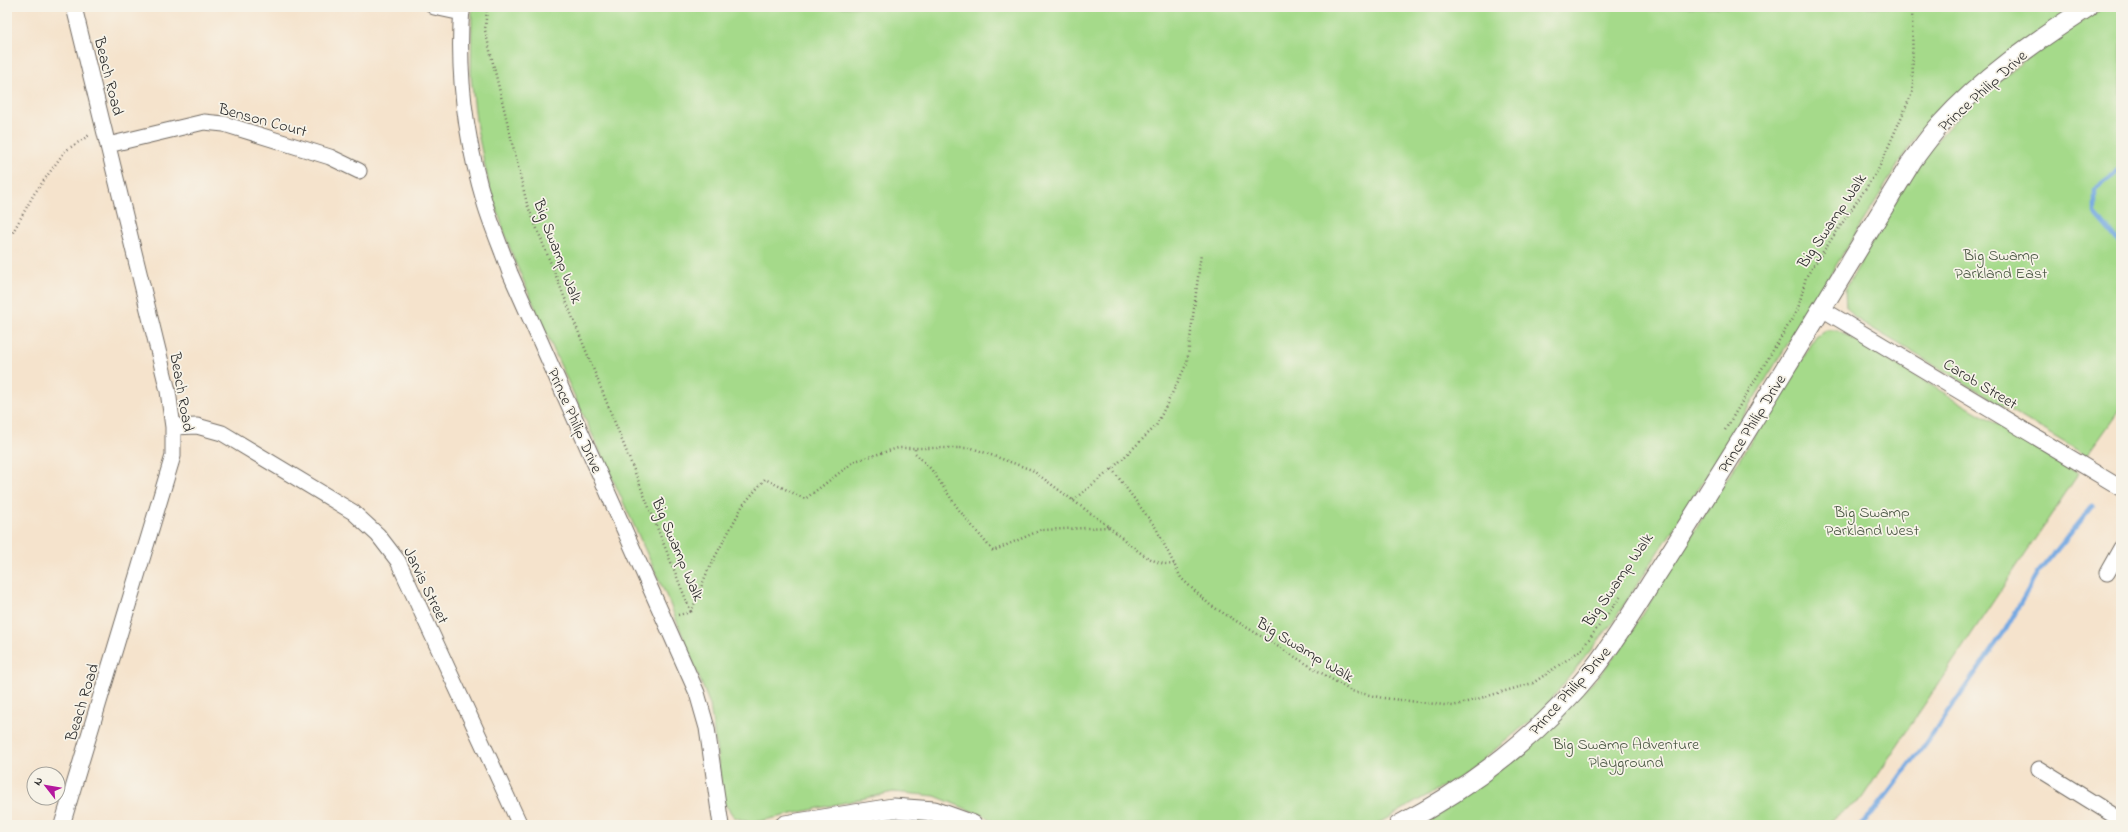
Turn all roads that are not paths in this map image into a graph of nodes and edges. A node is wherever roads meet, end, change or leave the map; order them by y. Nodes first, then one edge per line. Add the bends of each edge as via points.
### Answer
1 (74, 7) edge
2 (434, 7) edge
3 (2088, 7) edge
4 (462, 10) edge
5 (107, 140) junction
6 (358, 171) dead end
7 (1822, 309) junction
8 (173, 427) junction
9 (2121, 488) edge
10 (2121, 548) edge
11 (2107, 573) dead end
12 (2039, 769) dead end
13 (2121, 820) edge
14 (62, 825) edge
15 (520, 825) edge
16 (721, 825) edge
17 (785, 825) edge
18 (973, 825) edge
19 (1399, 825) edge

1 - 5 street, Beach Road
2 - 4 street
3 - 7 street, Prince Philip Drive via 2005,65 1940,125 1912,161
4 - 16 street, Prince Philip Drive via 462,74 470,145 485,204 510,273 697,693 706,728
5 - 6 street, Benson Court via 204,122 224,124 330,157
5 - 8 street, Beach Road via 168,391
7 - 9 street, Carob Street
7 - 19 street, Prince Philip Drive via 1619,634 1593,669 1522,741 1475,779
8 - 14 street, Beach Road via 173,456
8 - 15 street, Jarvis Street via 198,426 222,433 353,512 378,534 398,561
10 - 11 street
12 - 13 street
17 - 18 street via 893,808 934,811

